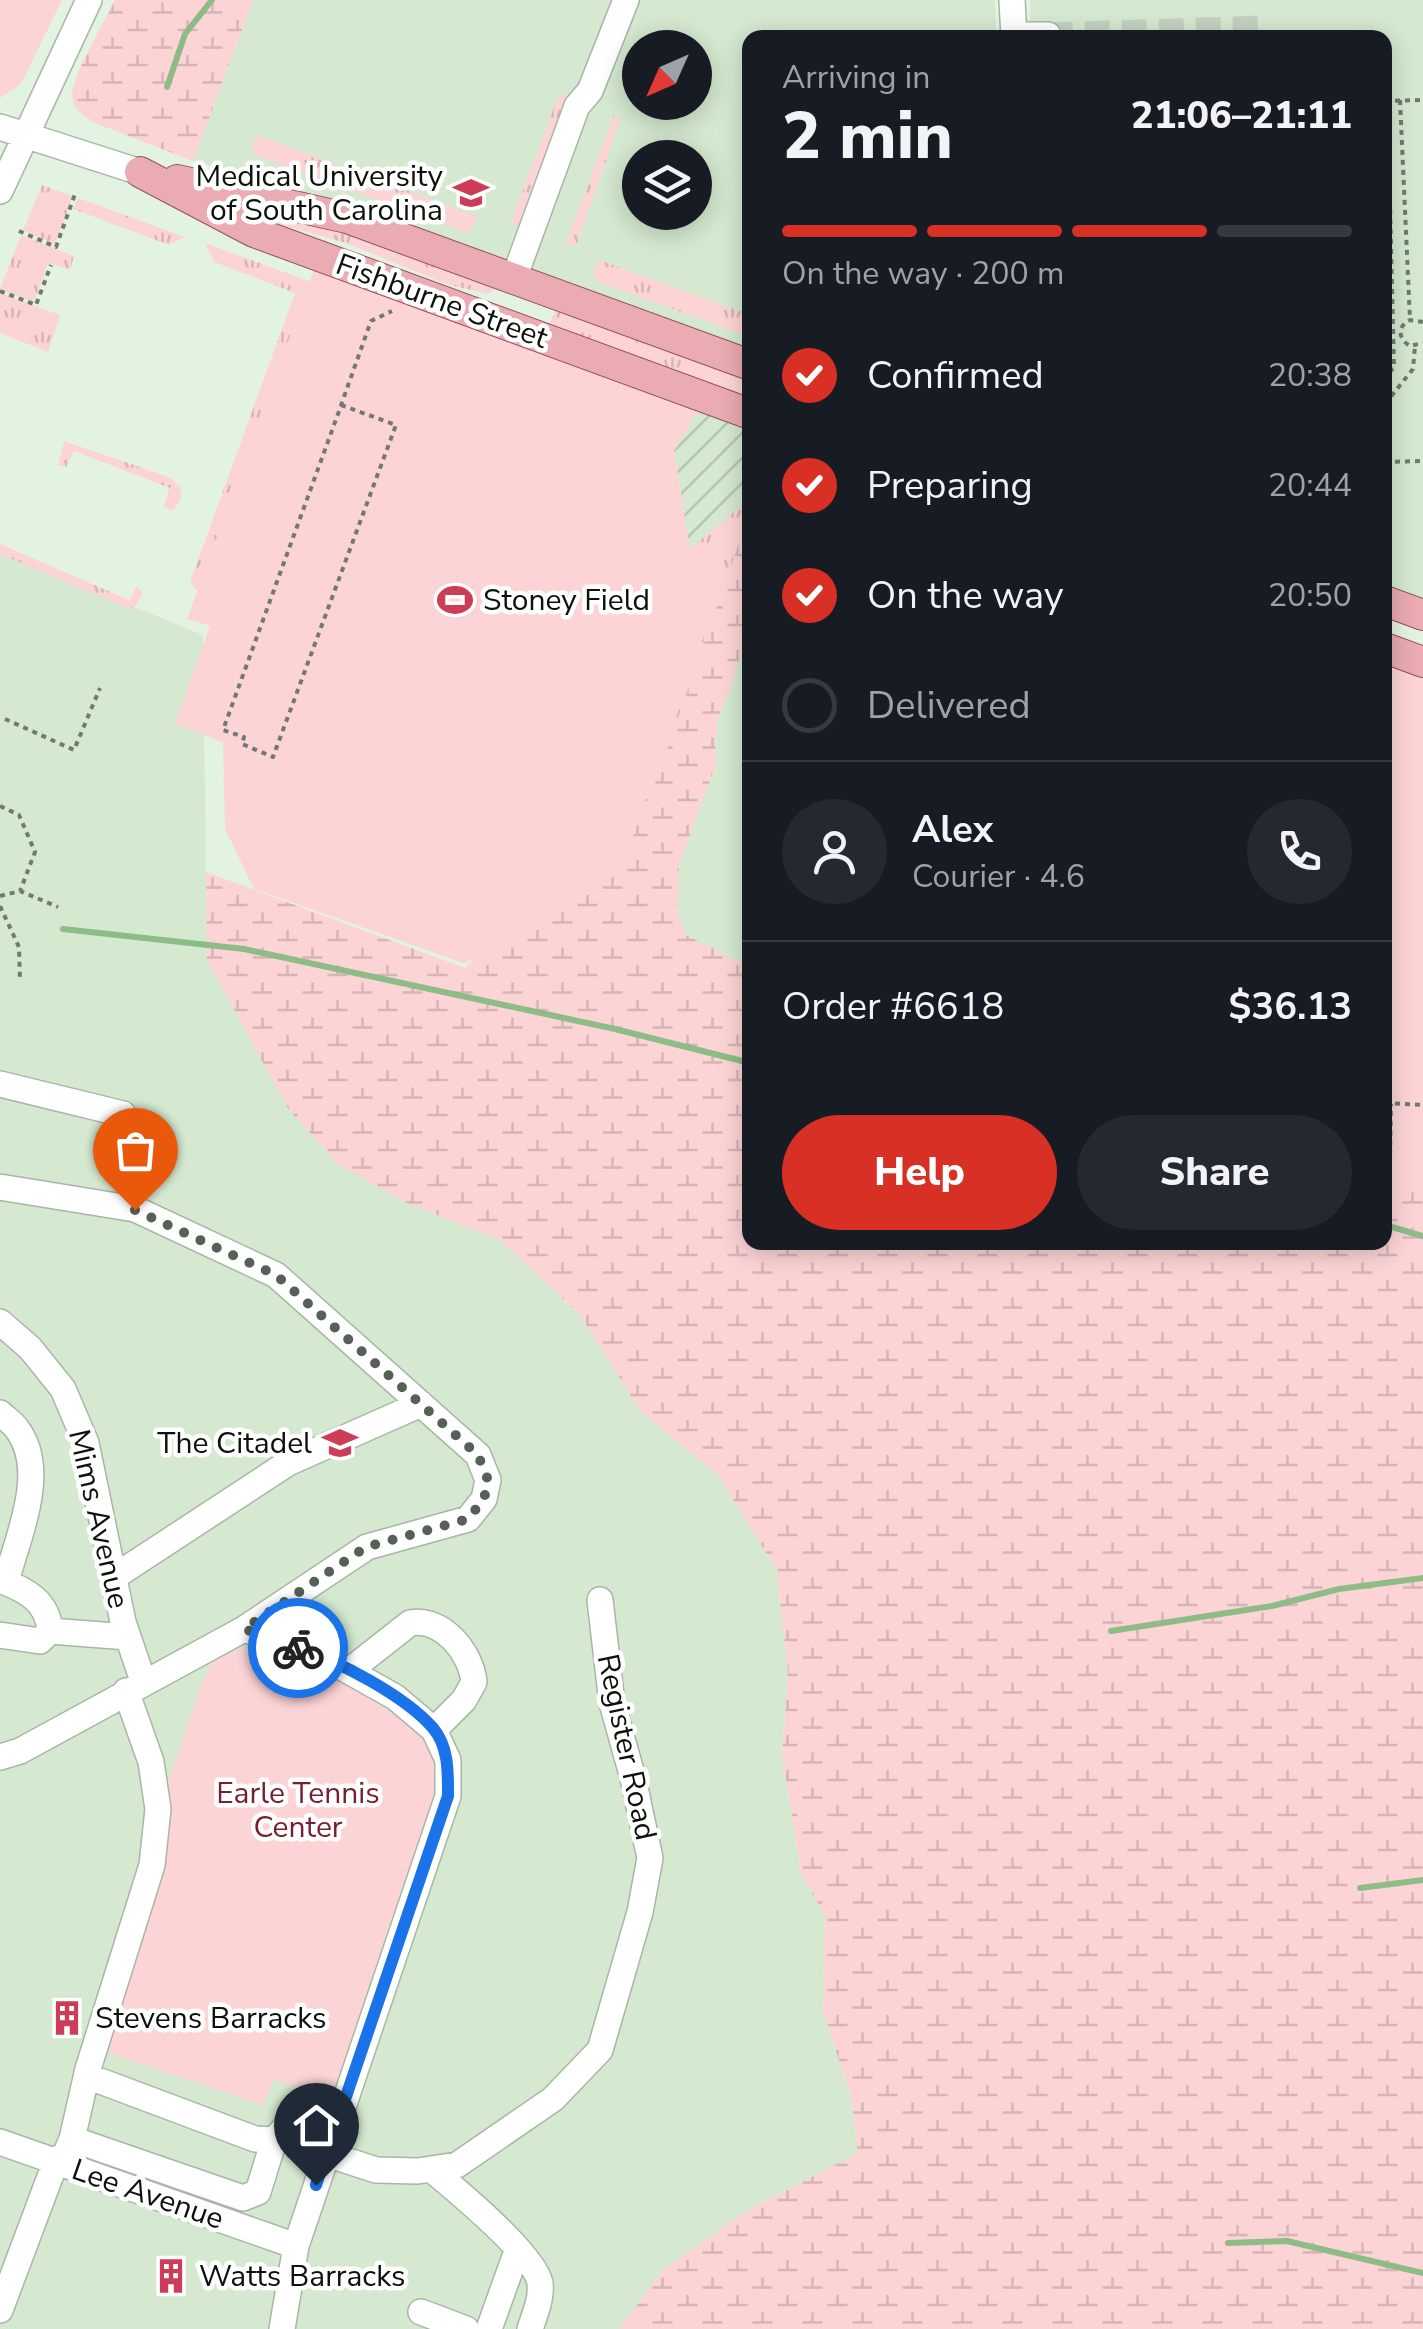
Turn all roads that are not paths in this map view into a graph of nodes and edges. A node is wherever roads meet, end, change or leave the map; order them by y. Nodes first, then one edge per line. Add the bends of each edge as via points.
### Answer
1 (89, 0) edge
2 (626, 0) edge
3 (1012, 0) edge
4 (1014, 30) edge
5 (12, 131) edge
6 (140, 172) junction
7 (0, 191) edge
8 (520, 280) junction
9 (511, 327) junction
10 (742, 363) edge
11 (742, 411) edge
12 (1392, 604) edge
13 (1423, 616) edge
14 (1392, 651) edge
15 (1423, 662) edge
16 (0, 1084) edge
17 (122, 1114) dead end
18 (0, 1187) edge
19 (0, 1322) edge
20 (421, 1404) junction
21 (0, 1413) edge
22 (114, 1578) junction
23 (3, 1581) edge
24 (600, 1600) dead end
25 (244, 1629) junction
26 (50, 1630) junction
27 (0, 1635) edge
28 (128, 1637) junction
29 (349, 1671) junction
30 (135, 1686) junction
31 (434, 1730) junction
32 (0, 1756) edge
33 (87, 2076) junction
34 (335, 2129) junction
35 (72, 2139) junction
36 (274, 2140) junction
37 (0, 2142) edge
38 (326, 2154) junction
39 (56, 2162) junction
40 (431, 2169) junction
41 (182, 2177) junction
42 (173, 2203) junction
43 (296, 2246) junction
44 (517, 2251) junction
45 (0, 2310) edge
46 (422, 2312) dead end
47 (282, 2329) edge
48 (466, 2329) edge
49 (489, 2329) edge
50 (530, 2329) edge

1 - 5 street
2 - 8 street via 590,90 576,106
3 - 4 street
5 - 6 street, Fishburne Street
5 - 7 street
6 - 8 main road, Fishburne Street via 347,218
6 - 9 main road, Fishburne Street via 254,232
8 - 9 main road
8 - 10 main road, Fishburne Street
9 - 11 main road, Fishburne Street
12 - 13 main road
14 - 15 main road
16 - 17 street
18 - 20 street via 135,1210 276,1275
19 - 22 street, Mims Avenue via 63,1389 86,1443
20 - 22 street via 288,1463
20 - 25 street via 478,1455 488,1480 484,1499 468,1519 366,1547
21 - 23 street via 30,1454 31,1482
22 - 28 street, Mims Avenue
23 - 26 street via 40,1602
24 - 40 street, Register Road via 612,1703 650,1858 600,2050 553,2099 456,2165
25 - 29 street
25 - 30 street
26 - 27 street via 40,1641
26 - 28 street
28 - 30 street, Mims Avenue
29 - 31 street
29 - 31 street via 410,1623 443,1630 468,1658 474,1682
30 - 32 street
30 - 33 street, Mims Avenue via 158,1810 152,1866
31 - 34 street via 448,1760 448,1796
33 - 35 street, Mims Avenue
33 - 36 street via 255,2139
34 - 36 street via 295,2118
34 - 38 street
35 - 39 street
35 - 41 street
36 - 41 street via 258,2192 243,2198
37 - 39 street, Lee Avenue
38 - 40 street, Register Road via 376,2170
38 - 43 street
39 - 42 street, Lee Avenue
39 - 45 street
40 - 44 street
41 - 42 street
42 - 43 street, Lee Avenue
43 - 47 street
44 - 49 street
44 - 50 street via 540,2278
46 - 48 street

